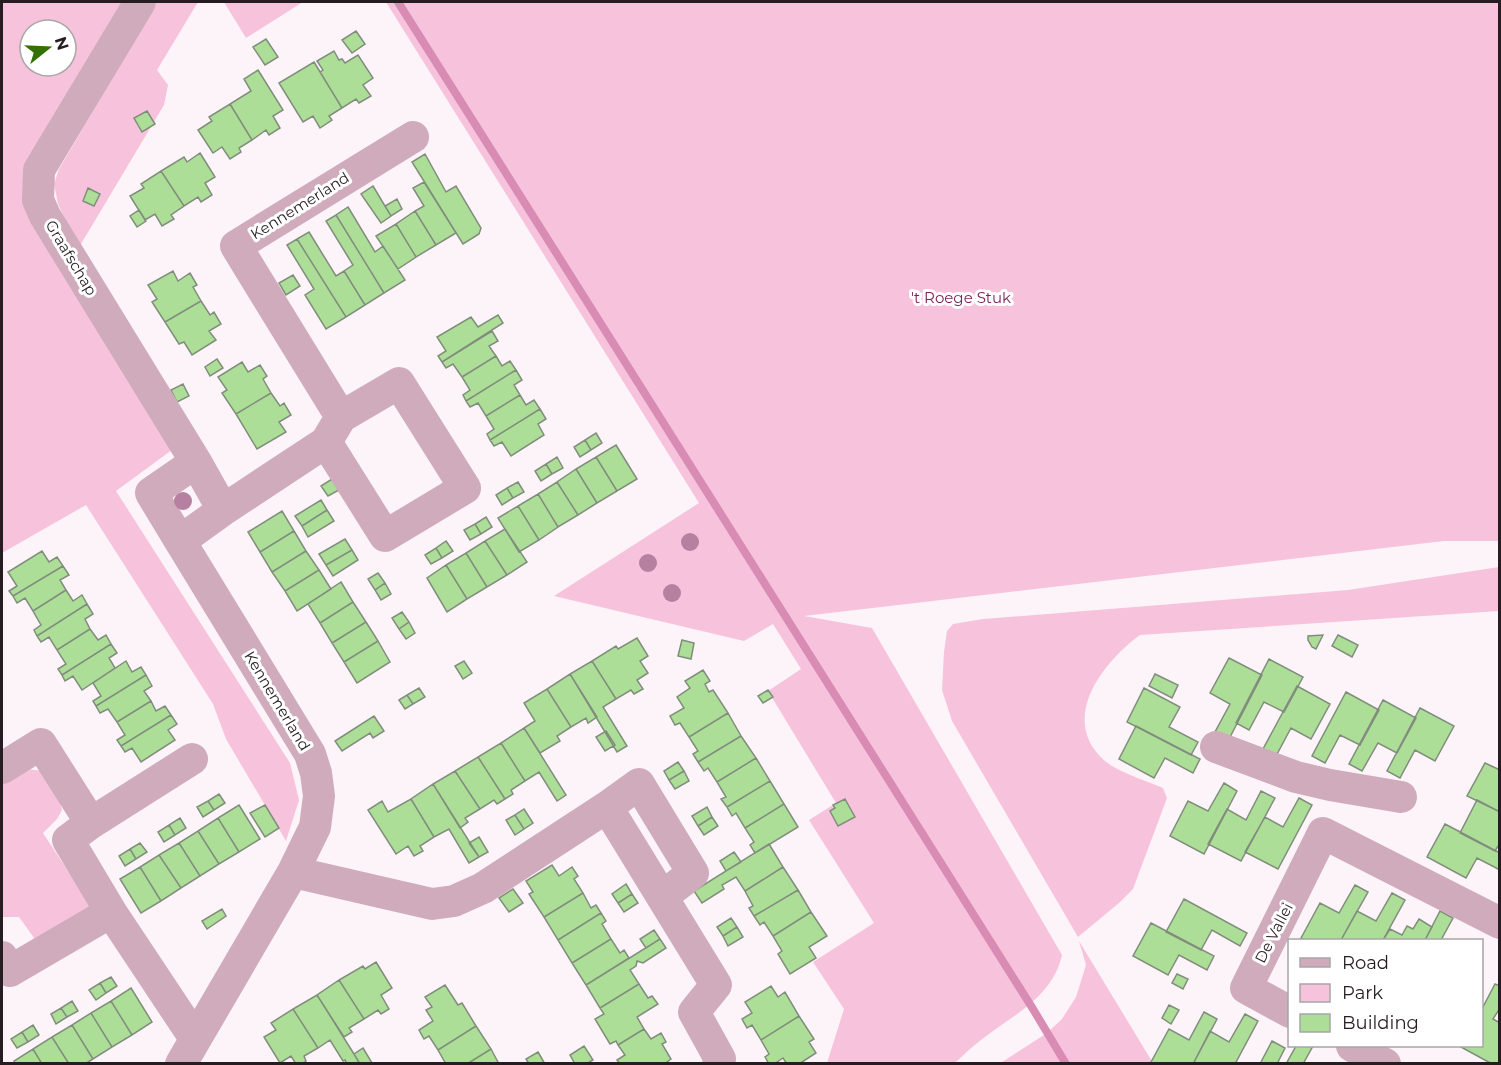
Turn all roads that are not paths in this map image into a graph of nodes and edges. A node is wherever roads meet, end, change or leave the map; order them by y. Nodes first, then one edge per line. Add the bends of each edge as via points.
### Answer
1 (140, 2) edge
2 (412, 136) dead end
3 (196, 462) junction
4 (223, 510) junction
5 (180, 541) junction
6 (1216, 747) dead end
7 (192, 759) dead end
8 (2, 768) edge
9 (1330, 786) junction
10 (1401, 797) dead end
11 (91, 823) junction
12 (1323, 833) junction
13 (293, 872) junction
14 (111, 912) junction
15 (1500, 923) edge
16 (2, 957) edge
17 (1288, 1011) edge
18 (1354, 1047) edge
19 (187, 1050) edge
20 (718, 1064) edge
21 (1385, 1064) edge

1 - 3 street, Graafschap via 39,170 38,200
2 - 4 street, Kennemerland via 236,246 333,430
3 - 4 street, Graafschap
3 - 5 street, Kennemerland via 151,493
4 - 5 street, Kennemerland
5 - 13 street, Kennemerland via 310,754 319,796 315,826
6 - 9 street
7 - 11 street, Kennemerland
8 - 11 street via 41,744
9 - 10 street
9 - 12 street, De Vallei
11 - 14 street, Kennemerland via 68,840
12 - 15 street
12 - 17 street, De Vallei via 1246,988
13 - 19 street, Kennemerland
13 - 20 street via 432,904 454,901 483,888 639,784 693,873 663,896 716,985 694,1012 720,1059
14 - 16 street via 10,971
14 - 19 street, Kennemerland
18 - 21 street

